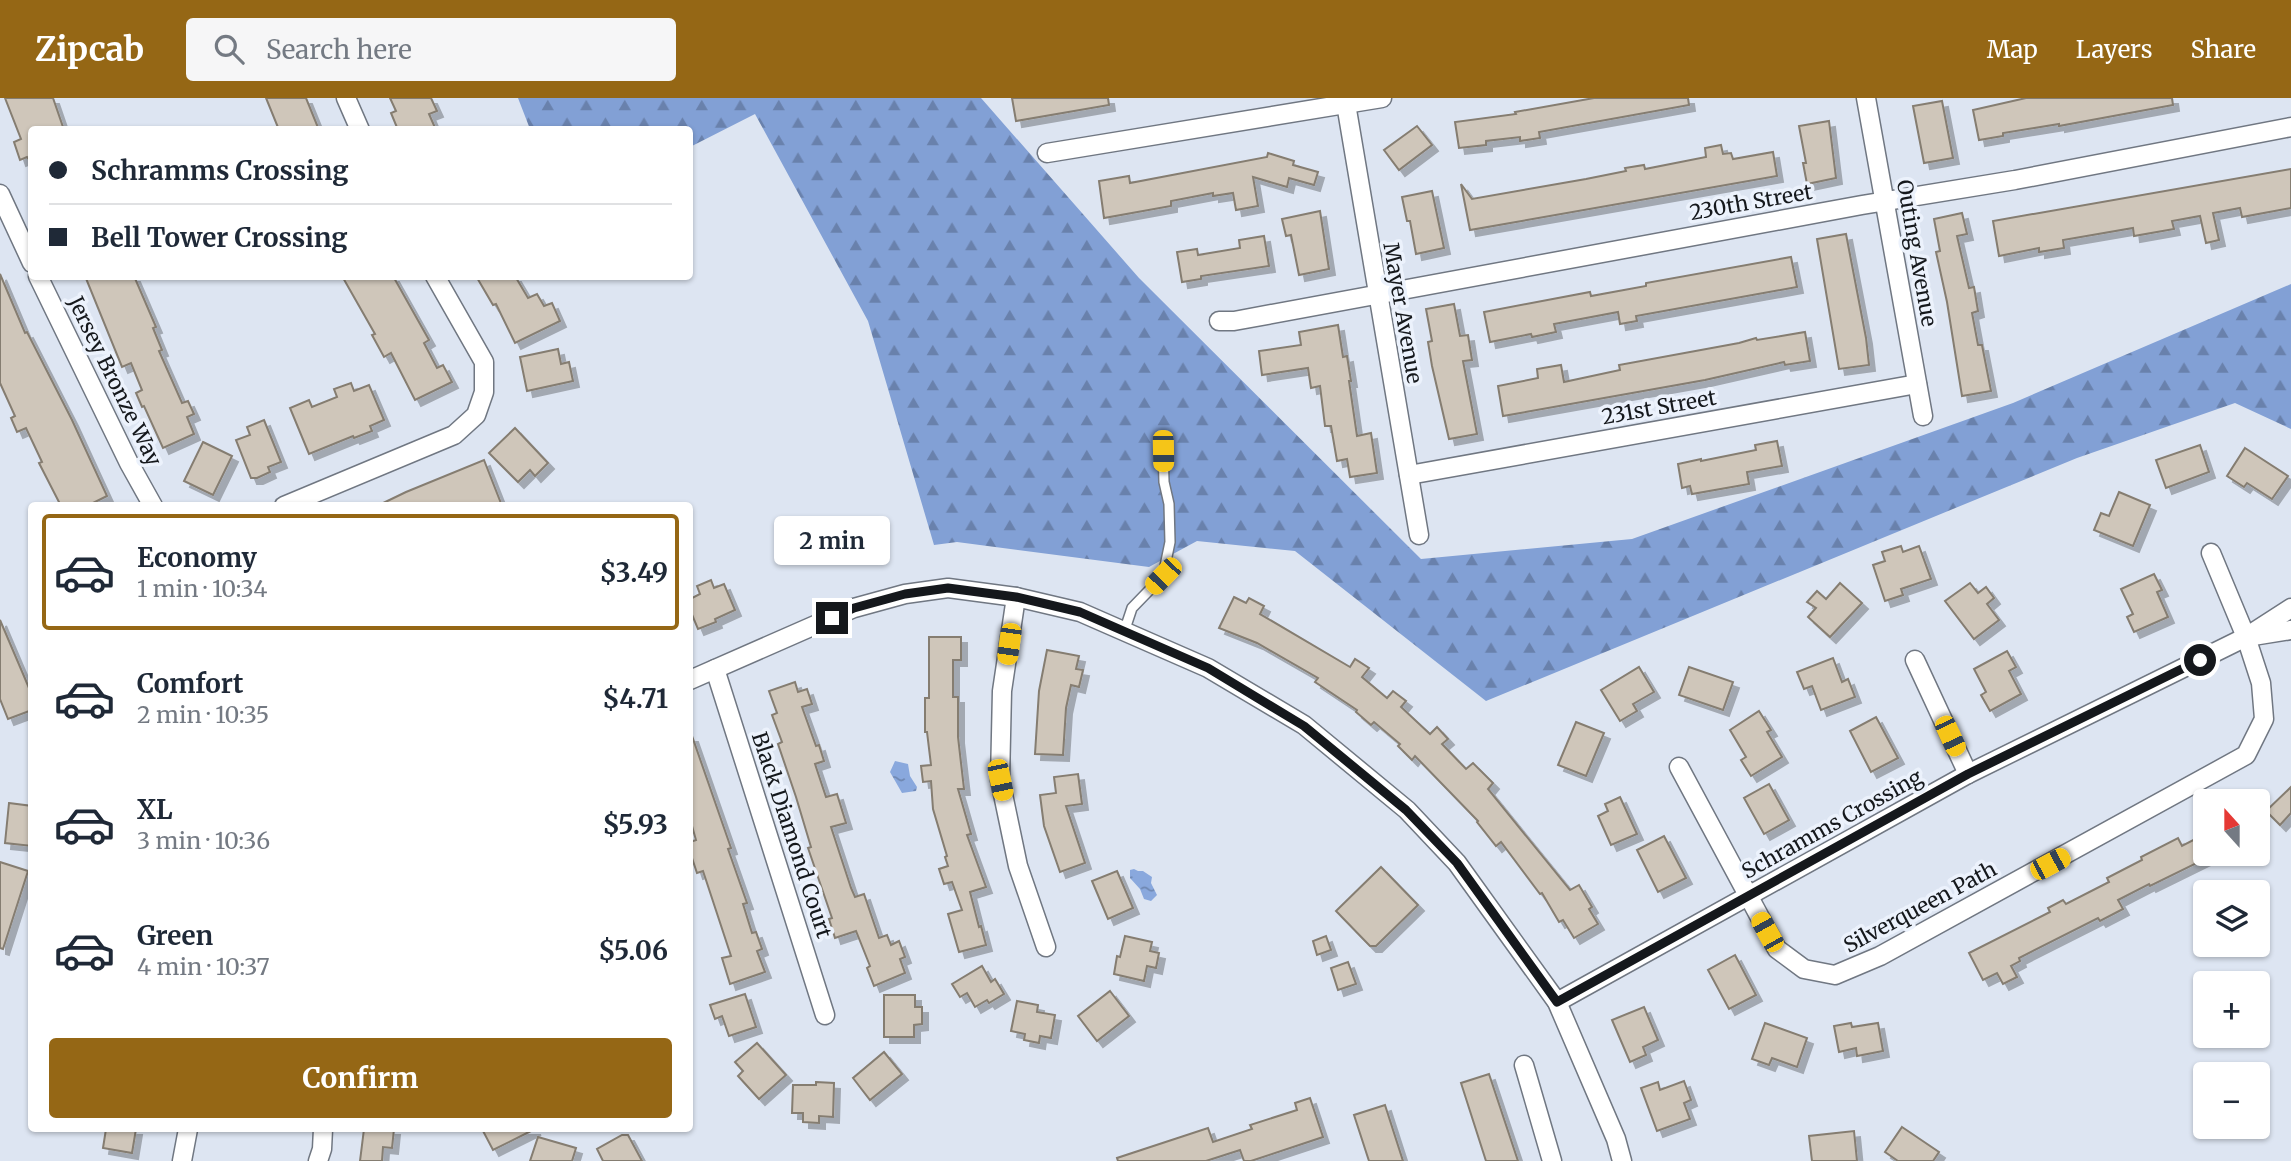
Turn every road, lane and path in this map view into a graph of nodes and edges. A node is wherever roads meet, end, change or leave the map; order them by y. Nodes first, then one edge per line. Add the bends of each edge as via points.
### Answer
1 (346, 98) edge
2 (1382, 98) edge
3 (1866, 98) edge
4 (1345, 101) edge
5 (358, 126) edge
6 (2291, 127) edge
7 (1047, 153) dead end
8 (0, 194) edge
9 (1885, 201) junction
10 (28, 254) edge
11 (40, 280) edge
12 (437, 280) edge
13 (1376, 294) junction
14 (1219, 321) dead end
15 (1917, 384) junction
16 (1923, 416) dead end
17 (1163, 451) dead end
18 (1409, 475) junction
19 (151, 502) edge
20 (294, 502) edge
21 (1419, 535) dead end
22 (2211, 553) dead end
23 (1016, 597) junction
24 (2291, 608) edge
25 (2291, 630) edge
26 (1124, 632) junction
27 (2246, 637) junction
28 (1915, 660) dead end
29 (715, 669) junction
30 (693, 679) edge
31 (1679, 767) dead end
32 (1968, 774) junction
33 (1748, 897) junction
34 (1046, 947) dead end
35 (1557, 1002) junction
36 (825, 1015) dead end
37 (1524, 1065) dead end
38 (187, 1132) edge
39 (323, 1132) edge
40 (182, 1161) edge
41 (318, 1161) edge
42 (1552, 1161) edge
43 (1622, 1161) edge

1 - 5 street
2 - 4 street
3 - 9 street, Outing Avenue
4 - 7 street
4 - 13 street, Mayer Avenue
6 - 9 street, 230th Street
8 - 10 street
9 - 13 street, 230th Street
9 - 15 street, Outing Avenue
11 - 19 street, Jersey Bronze Way
12 - 20 street via 484,362 484,392 476,415 454,435
13 - 14 street, 230th Street
13 - 18 street, Mayer Avenue
15 - 16 street, Outing Avenue
15 - 18 street, 231st Street
17 - 26 lane via 1170,542 1163,576 1132,608
18 - 21 street, Mayer Avenue
22 - 27 street, Silverqueen Path
23 - 26 street via 1080,612
23 - 29 street via 948,588 905,594 854,608
23 - 34 street via 1002,691 1000,780 1018,866
24 - 27 street, Schramms Crossing
25 - 27 street, Schramms Crossing
26 - 35 street via 1208,668 1304,726 1406,810 1457,863
27 - 32 street, Schramms Crossing
27 - 33 street, Silverqueen Path via 2261,684 2264,719 2246,755 1880,956 1835,975 1804,969 1777,949
28 - 32 street
29 - 30 street
29 - 36 street, Black Diamond Court
31 - 33 street, Silverqueen Path
32 - 33 street, Schramms Crossing
33 - 35 street, Schramms Crossing
35 - 43 street
37 - 42 street
38 - 40 street
39 - 41 street

